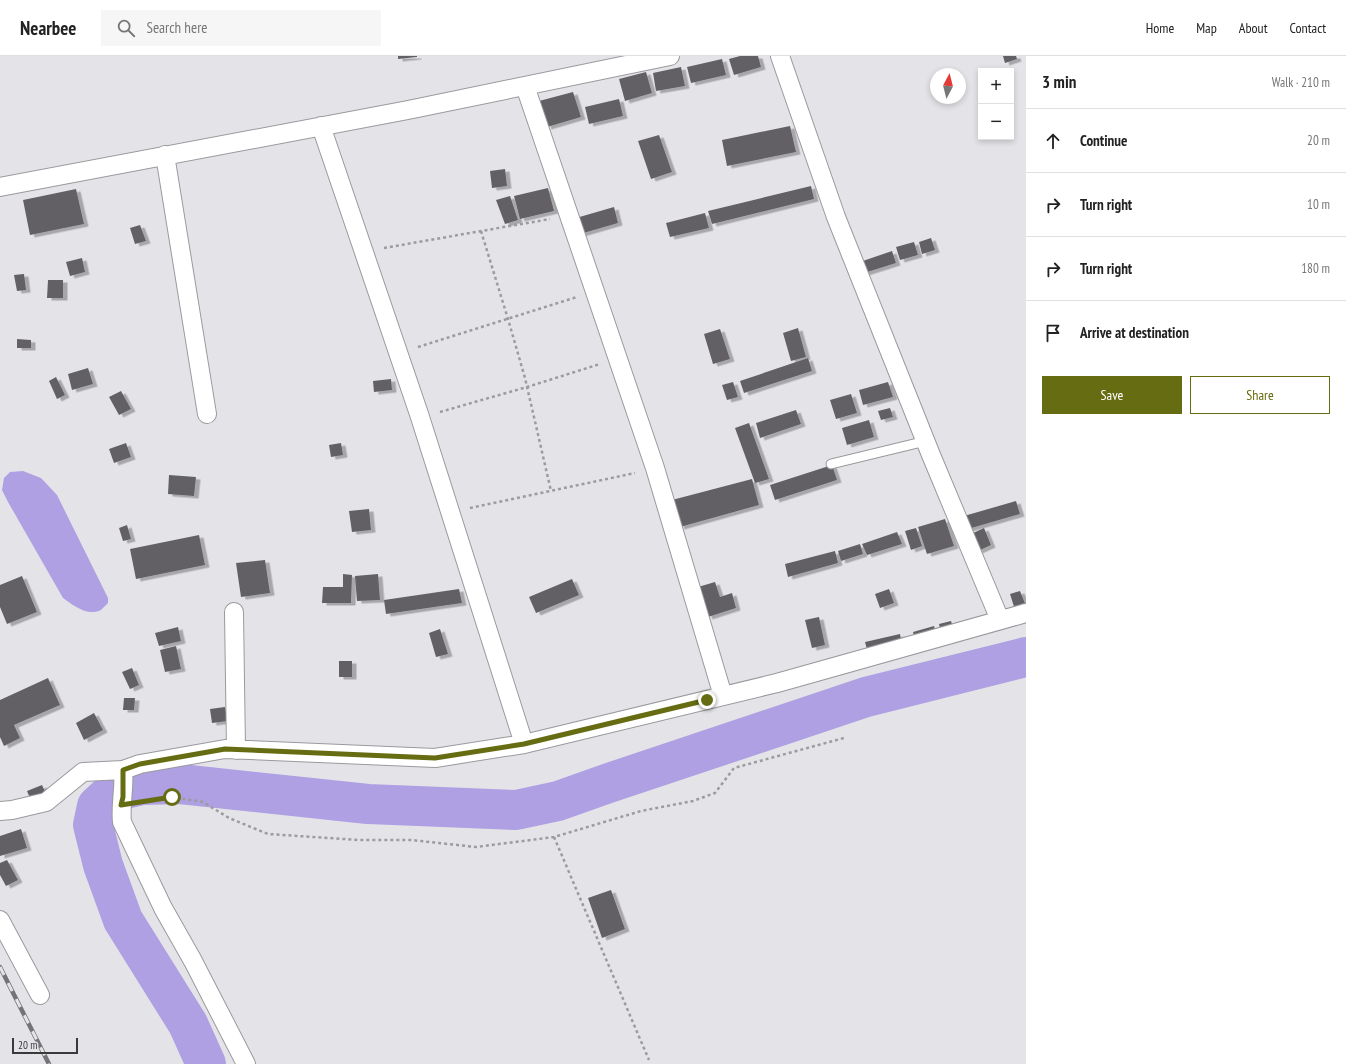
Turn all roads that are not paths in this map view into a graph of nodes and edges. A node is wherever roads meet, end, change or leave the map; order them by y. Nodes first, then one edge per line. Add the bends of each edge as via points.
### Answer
1 (670, 56) edge
2 (780, 56) edge
3 (526, 86) junction
4 (321, 126) junction
5 (165, 155) junction
6 (0, 186) edge
7 (207, 414) dead end
8 (926, 441) junction
9 (831, 464) dead end
10 (234, 612) dead end
11 (1026, 613) edge
12 (1000, 620) junction
13 (723, 696) junction
14 (524, 744) junction
15 (236, 750) junction
16 (124, 772) junction
17 (0, 811) edge
18 (0, 920) edge
19 (40, 995) dead end
20 (246, 1064) edge

1 - 3 street
2 - 8 street via 836,217
3 - 4 street
3 - 13 street via 655,468
4 - 5 street
4 - 14 street via 420,418
5 - 6 street
5 - 7 street
8 - 9 lane
8 - 12 street
10 - 15 street
11 - 12 street
12 - 13 street
13 - 14 street
14 - 15 street via 435,758
15 - 16 street via 225,749 140,764
16 - 17 street via 83,772 46,802
16 - 20 street via 122,822 156,893
18 - 19 street

